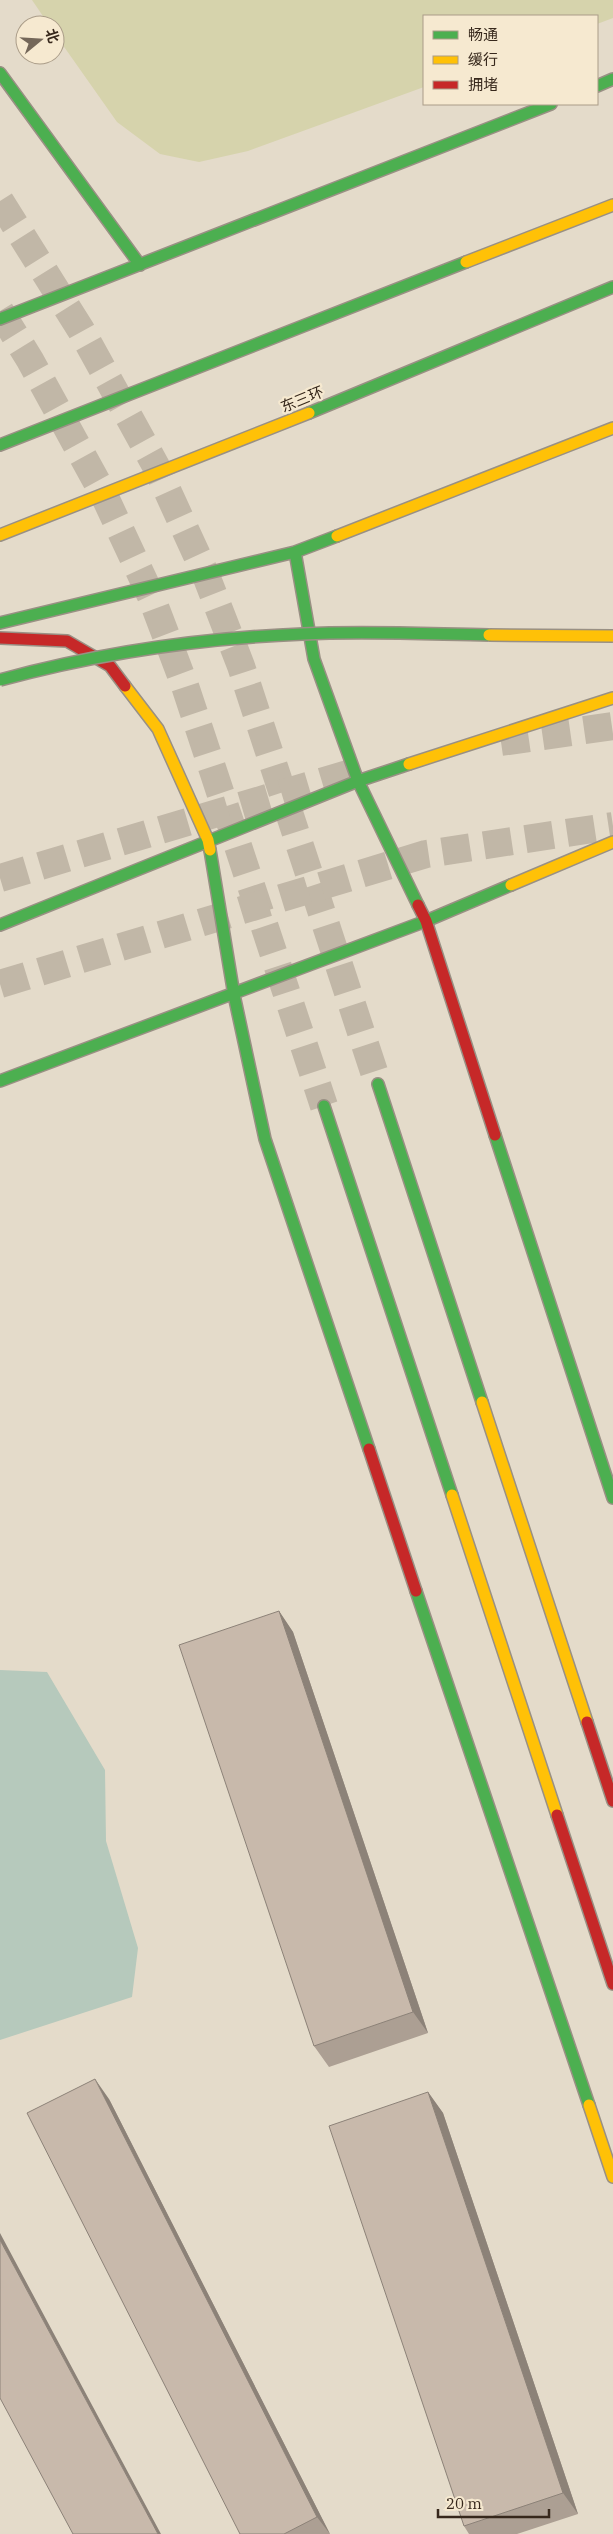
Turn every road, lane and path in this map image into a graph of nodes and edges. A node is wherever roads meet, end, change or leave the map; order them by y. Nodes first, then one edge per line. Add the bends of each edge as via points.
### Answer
1 (0, 73) edge
2 (613, 79) edge
3 (598, 86) edge
4 (547, 105) edge
5 (613, 206) edge
6 (140, 265) junction
7 (613, 287) edge
8 (0, 319) edge
9 (613, 428) edge
10 (0, 445) edge
11 (0, 535) edge
12 (295, 552) junction
13 (0, 623) edge
14 (613, 636) edge
15 (0, 638) edge
16 (110, 666) junction
17 (0, 680) edge
18 (0, 687) edge
19 (613, 698) edge
20 (358, 781) junction
21 (208, 840) junction
22 (613, 842) edge
23 (426, 921) junction
24 (0, 925) edge
25 (234, 995) junction
26 (0, 1081) edge
27 (378, 1084) tunnel mouth
28 (324, 1106) tunnel mouth
29 (613, 1498) edge
30 (613, 1800) edge
31 (613, 1984) edge
32 (613, 2177) edge

1 - 6 street
2 - 3 street
4 - 6 street
5 - 10 street
6 - 8 street
7 - 11 street, 东三环 via 233,444
9 - 12 street
12 - 13 street via 198,578
12 - 20 street via 314,659
14 - 17 street, bridge via 362,633 262,636 51,665
15 - 16 street via 67,642
16 - 18 street
16 - 21 street via 158,729
19 - 20 street
20 - 21 street
20 - 23 street
21 - 24 street
21 - 25 street
22 - 23 street
23 - 25 street
23 - 29 street
25 - 26 street
25 - 32 street via 265,1139
27 - 30 street
28 - 31 street

